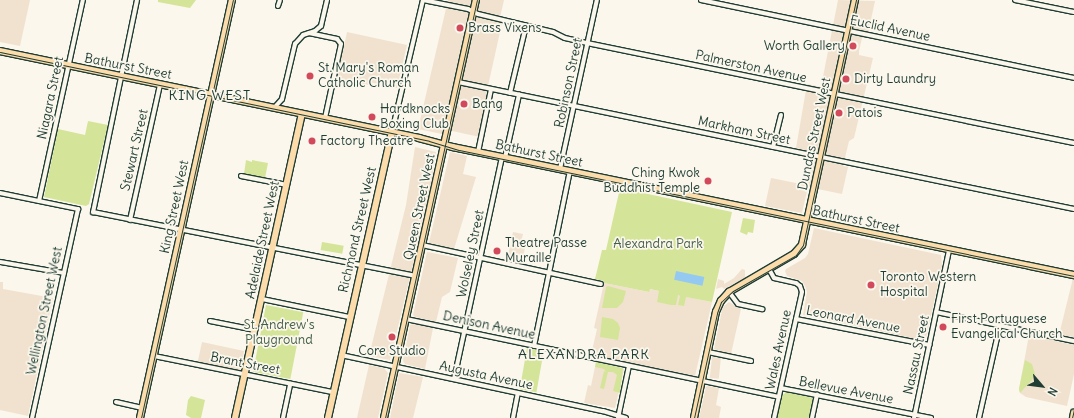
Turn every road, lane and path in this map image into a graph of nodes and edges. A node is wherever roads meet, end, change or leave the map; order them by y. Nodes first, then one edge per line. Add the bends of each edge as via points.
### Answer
1 (83, 0) edge
2 (137, 0) edge
3 (232, 0) edge
4 (280, 0) edge
5 (327, 0) edge
6 (423, 0) edge
7 (476, 0) edge
8 (597, 0) edge
9 (701, 0) edge
10 (855, 0) edge
11 (1015, 0) edge
12 (1042, 0) edge
13 (1041, 5) junction
14 (278, 6) dead end
15 (474, 12) junction
16 (1074, 12) edge
17 (526, 26) junction
18 (848, 31) junction
19 (309, 33) junction
20 (587, 43) junction
21 (0, 51) edge
22 (69, 66) junction
23 (120, 77) junction
24 (1074, 78) edge
25 (458, 82) junction
26 (160, 84) junction
27 (491, 89) junction
28 (510, 93) junction
29 (835, 94) junction
30 (211, 95) junction
31 (519, 95) junction
32 (574, 106) junction
33 (274, 108) junction
34 (302, 114) junction
35 (781, 115) dead end
36 (324, 118) junction
37 (392, 132) junction
38 (1074, 143) edge
39 (445, 144) junction
40 (774, 147) junction
41 (478, 152) junction
42 (504, 158) junction
43 (821, 158) junction
44 (560, 169) junction
45 (570, 172) junction
46 (241, 176) dead end
47 (287, 185) junction
48 (0, 193) edge
49 (39, 201) junction
50 (1074, 209) edge
51 (130, 220) junction
52 (807, 221) junction
53 (181, 231) junction
54 (422, 245) junction
55 (273, 249) junction
56 (949, 250) junction
57 (480, 258) junction
58 (0, 262) edge
59 (361, 267) junction
60 (769, 269) junction
61 (64, 273) junction
62 (550, 273) junction
63 (1074, 275) edge
64 (415, 276) junction
65 (601, 284) dead end
66 (729, 292) junction
67 (262, 299) junction
68 (762, 309) dead end
69 (936, 312) junction
70 (349, 317) junction
71 (406, 319) junction
72 (796, 319) junction
73 (210, 321) dead end
74 (1000, 325) junction
75 (255, 330) junction
76 (464, 331) junction
77 (1074, 341) edge
78 (534, 346) junction
79 (930, 346) junction
80 (708, 352) junction
81 (341, 355) junction
82 (154, 356) junction
83 (751, 361) dead end
84 (629, 366) junction
85 (396, 367) junction
86 (245, 375) junction
87 (454, 379) junction
88 (702, 381) junction
89 (290, 384) junction
90 (781, 388) junction
91 (333, 392) junction
92 (518, 393) junction
93 (817, 395) junction
94 (779, 397) junction
95 (116, 402) dead end
96 (142, 408) junction
97 (1074, 413) edge
98 (915, 416) edge
99 (618, 417) edge
100 (32, 418) edge
101 (140, 418) edge
102 (235, 418) edge
103 (283, 418) edge
104 (328, 418) edge
105 (384, 418) edge
106 (513, 418) edge
107 (626, 418) edge
108 (694, 418) edge
109 (774, 418) edge
110 (812, 418) edge
111 (931, 418) edge
112 (979, 418) edge
113 (1073, 418) edge

1 - 22 street, Niagara Street
2 - 23 street
3 - 30 main road, King Street West
4 - 14 street
5 - 19 street via 321,26
6 - 15 street, Palmerston Avenue
6 - 37 street, Richmond Street West
7 - 15 main road, Queen Street West
8 - 20 street, Robinson Street
9 - 18 street, Euclid Avenue
10 - 18 main road, Dundas Street West
11 - 13 street
12 - 13 street
13 - 16 street
15 - 17 street, Palmerston Avenue
15 - 25 main road, Queen Street West
17 - 20 street, Palmerston Avenue
17 - 28 street
18 - 24 street, Euclid Avenue
18 - 29 main road, Dundas Street West
19 - 33 street via 298,39 295,44 282,99
19 - 36 street via 337,39 341,44
20 - 29 street, Palmerston Avenue
20 - 32 street, Robinson Street
21 - 22 main road, Bathurst Street
22 - 23 main road, Bathurst Street
22 - 49 street, Niagara Street
23 - 26 main road, Bathurst Street
23 - 51 street via 93,212
25 - 27 street, Markham Street
25 - 39 main road, Queen Street West
26 - 30 main road, Bathurst Street
26 - 51 street, Stewart Street
27 - 28 street, Markham Street
27 - 41 street
28 - 31 street, Markham Street
29 - 38 street, Palmerston Avenue
29 - 43 main road, Dundas Street West
30 - 33 main road, Bathurst Street
30 - 53 main road, King Street West
31 - 32 street, Markham Street
31 - 42 street, Wolseley Street
32 - 40 street, Markham Street
32 - 44 street, Robinson Street
33 - 34 main road, Bathurst Street
34 - 36 main road, Bathurst Street
34 - 47 main road, Adelaide Street West
35 - 40 street
36 - 37 main road, Bathurst Street
37 - 39 main road, Bathurst Street
37 - 59 main road, Richmond Street West
39 - 41 main road, Bathurst Street
39 - 54 main road, Queen Street West
40 - 43 street, Markham Street
41 - 42 main road, Bathurst Street
42 - 44 main road, Bathurst Street
42 - 57 street, Wolseley Street
43 - 50 street, Markham Street
43 - 52 main road, Dundas Street West
44 - 45 main road, Bathurst Street
45 - 52 main road, Bathurst Street
45 - 62 street
46 - 47 street
47 - 55 main road, Adelaide Street West
48 - 49 street
49 - 61 street, Wellington Street West via 78,209
51 - 53 street
52 - 56 main road, Bathurst Street
52 - 60 main road, Dundas Street West via 800,249
53 - 55 street
53 - 82 main road, King Street West
54 - 57 street
54 - 64 main road, Queen Street West
55 - 59 street
55 - 67 main road, Adelaide Street West
56 - 63 main road, Bathurst Street
56 - 69 street, Nassau Street
57 - 62 street
57 - 76 street, Wolseley Street
58 - 61 street
59 - 64 street
59 - 70 main road, Richmond Street West
60 - 66 main road, Dundas Street West
60 - 72 street, Wales Avenue via 774,278 796,283 800,287 802,292
61 - 100 street, Wellington Street West
62 - 65 street
62 - 78 street
64 - 71 main road, Queen Street West
66 - 68 street via 738,304
66 - 80 main road, Dundas Street West via 718,306
67 - 70 street
67 - 75 main road, Adelaide Street West
69 - 74 street
69 - 79 street, Nassau Street
70 - 81 main road, Richmond Street West
71 - 76 street, Denison Avenue
71 - 85 main road, Queen Street West
72 - 79 street, Leonard Avenue
72 - 90 street, Wales Avenue
73 - 75 street
74 - 77 street
74 - 112 street
75 - 86 main road, Adelaide Street West
76 - 78 street, Denison Avenue
76 - 87 street, Wolseley Street
78 - 84 street, Denison Avenue
79 - 98 street, Nassau Street
80 - 83 street
80 - 88 main road, Dundas Street West
81 - 85 street, Augusta Avenue
81 - 91 main road, Richmond Street West
82 - 86 street, Brant Street
82 - 96 main road, King Street West
84 - 88 street, Denison Avenue
84 - 99 street
85 - 87 street, Augusta Avenue
85 - 105 main road, Queen Street West
86 - 89 street, Brant Street
86 - 102 main road, Adelaide Street West
87 - 92 street, Augusta Avenue
88 - 94 street, Denison Avenue
88 - 108 main road, Dundas Street West
89 - 91 street, Brant Street
89 - 103 street
90 - 93 street, Bellevue Avenue
90 - 94 street, Wales Avenue
91 - 104 main road, Richmond Street West
92 - 99 street, Augusta Avenue
92 - 106 street
93 - 98 street, Bellevue Avenue
93 - 110 street
94 - 109 street, Wales Avenue
95 - 96 street
96 - 101 main road, King Street West
97 - 113 main road
98 - 111 street, Bellevue Avenue
99 - 107 street, Augusta Avenue

